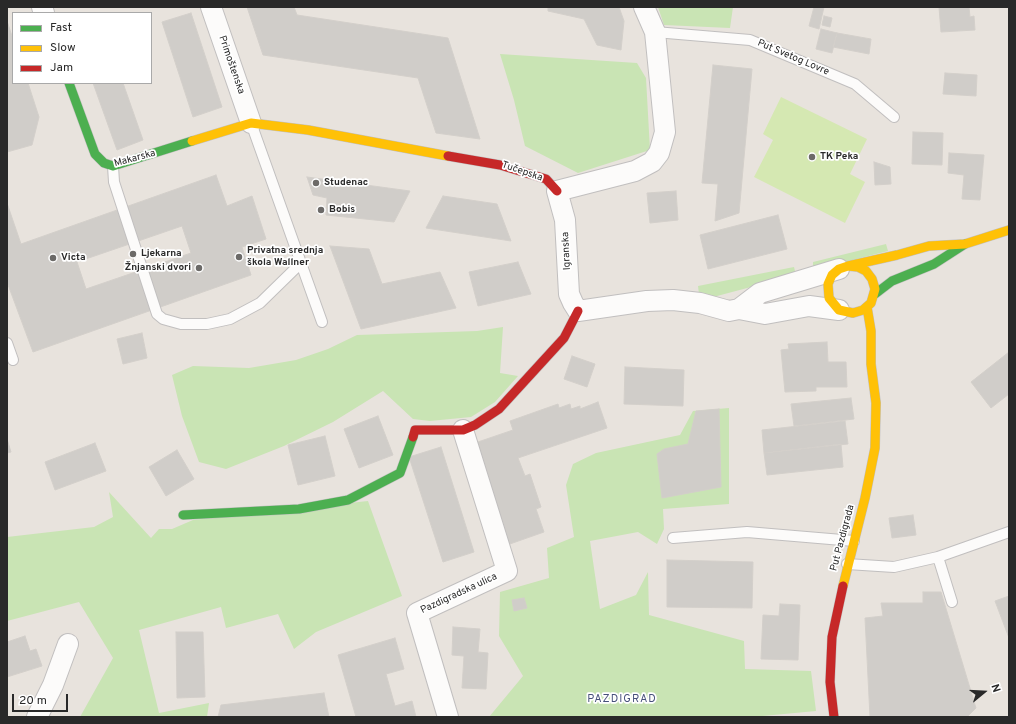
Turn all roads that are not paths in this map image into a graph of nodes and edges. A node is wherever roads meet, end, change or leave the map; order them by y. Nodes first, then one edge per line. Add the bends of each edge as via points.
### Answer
1 (211, 7) edge
2 (644, 7) edge
3 (655, 32) junction
4 (69, 84) edge
5 (894, 117) dead end
6 (251, 123) junction
7 (113, 166) junction
8 (557, 191) junction
9 (1009, 230) edge
10 (965, 244) junction
11 (301, 263) junction
12 (844, 268) junction
13 (875, 294) junction
14 (867, 307) junction
15 (739, 308) junction
16 (578, 311) junction
17 (844, 312) junction
18 (322, 322) dead end
19 (852, 325) dead end
20 (7, 343) edge
21 (862, 348) dead end
22 (13, 360) dead end
23 (871, 364) junction
24 (463, 430) junction
25 (183, 515) dead end
26 (1009, 532) edge
27 (673, 538) dead end
28 (854, 541) junction
29 (938, 557) junction
30 (847, 564) junction
31 (952, 602) dead end
32 (68, 644) dead end
33 (36, 717) edge
34 (448, 717) edge
35 (834, 717) edge

1 - 6 street, Primoštenska
2 - 3 street
3 - 5 lane, Put Svetog Lovre via 750,40 855,84
3 - 8 street via 665,132 659,153 652,162 635,171
4 - 7 street, Makarska via 95,154 104,163
6 - 7 street, Makarska
6 - 8 street, Tučepska via 308,130 500,165 546,180
6 - 11 lane
7 - 11 lane via 114,182 157,314 162,319 181,324 207,324 230,319 260,303
8 - 16 street, Igranska via 565,220 569,294
9 - 10 street
10 - 12 street via 929,246
10 - 13 street via 934,264 892,281
11 - 18 lane
12 - 13 street via 862,268 870,275
12 - 15 street via 760,293
12 - 17 street via 830,279 827,289 829,298
13 - 14 street
14 - 17 street via 859,312
14 - 23 street, Put Pazdigrada via 871,331
15 - 16 street via 728,311 700,303 673,300
15 - 17 street via 765,314 809,306
16 - 24 street via 564,338 500,409
17 - 19 street
20 - 22 lane
21 - 23 street, Put Pazdigrada
23 - 28 street, Put Pazdigrada via 876,403 875,448
24 - 25 street via 415,430 400,473 348,500 299,509
24 - 34 street, Pazdigradska ulica via 507,571 417,613
26 - 29 lane
27 - 28 lane via 747,532
28 - 30 street, Put Pazdigrada
29 - 30 lane via 894,567
29 - 31 lane
30 - 35 street, Put Pazdigrada via 830,661
32 - 33 street via 53,685

